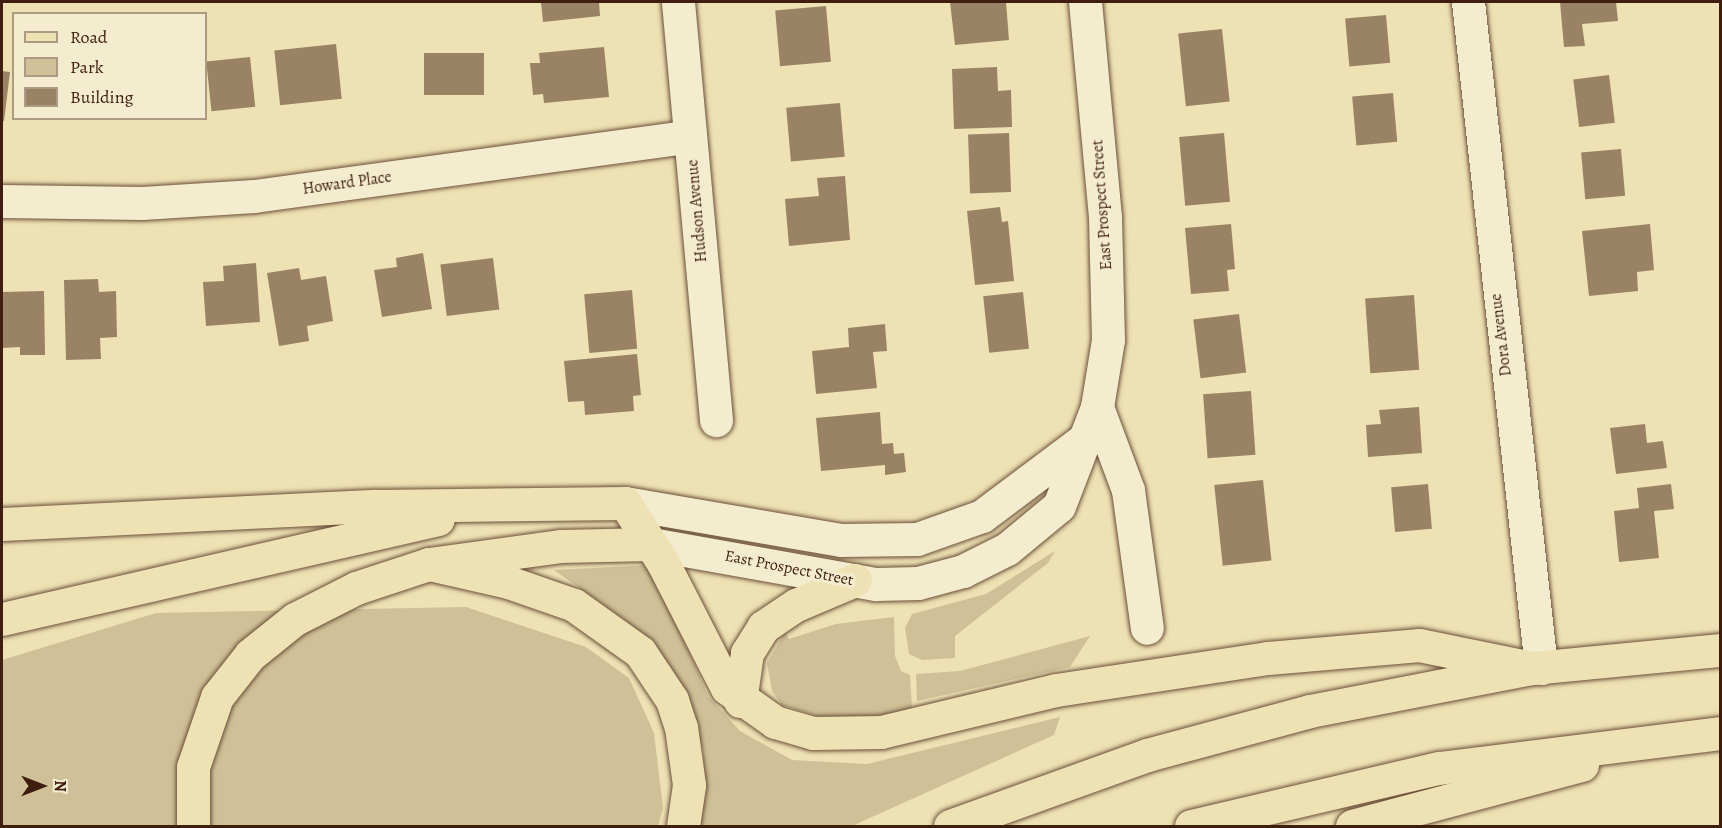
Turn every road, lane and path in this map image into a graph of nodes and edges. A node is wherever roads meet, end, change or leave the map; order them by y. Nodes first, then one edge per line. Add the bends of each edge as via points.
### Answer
1 (678, 2) edge
2 (1085, 2) edge
3 (1468, 2) edge
4 (690, 136) junction
5 (2, 201) edge
6 (1097, 407) junction
7 (716, 420) dead end
8 (1082, 441) junction
9 (625, 503) junction
10 (489, 507) junction
11 (2, 524) edge
12 (651, 544) junction
13 (429, 564) junction
14 (855, 580) junction
15 (2, 619) edge
16 (1147, 628) dead end
17 (1720, 650) edge
18 (1537, 668) junction
19 (740, 701) junction
20 (1705, 734) edge
21 (193, 826) edge
22 (683, 826) edge
23 (950, 826) edge
24 (1191, 826) edge
25 (1352, 826) edge

1 - 4 street, Hudson Avenue
2 - 6 street, East Prospect Street via 1108,278 1107,361
3 - 18 street, Dora Avenue
4 - 5 street, Howard Place via 254,196 142,203
4 - 7 street, Hudson Avenue
6 - 8 street, East Prospect Street
6 - 16 street via 1130,498
8 - 9 street, East Prospect Street via 982,516 917,539 841,540
8 - 14 street, East Prospect Street via 1059,507 1007,549 929,581 895,585
9 - 10 main road, East Prospect Street
9 - 12 main road
10 - 11 main road via 376,506
10 - 15 main road
12 - 13 main road, East Prospect Street via 538,548
12 - 14 street, East Prospect Street
12 - 19 main road via 706,656
13 - 21 main road, East Prospect Street via 322,604 271,636 231,674 198,743 190,791
13 - 22 main road via 508,582 574,604 640,652 672,700 681,727 689,785
14 - 19 main road via 796,604 763,627 747,653
17 - 18 main road
18 - 19 main road via 1419,645 1268,658 1056,690 858,735 793,729
18 - 23 main road via 1432,685 1223,734 1069,781
20 - 24 main road via 1439,768
20 - 25 main road

